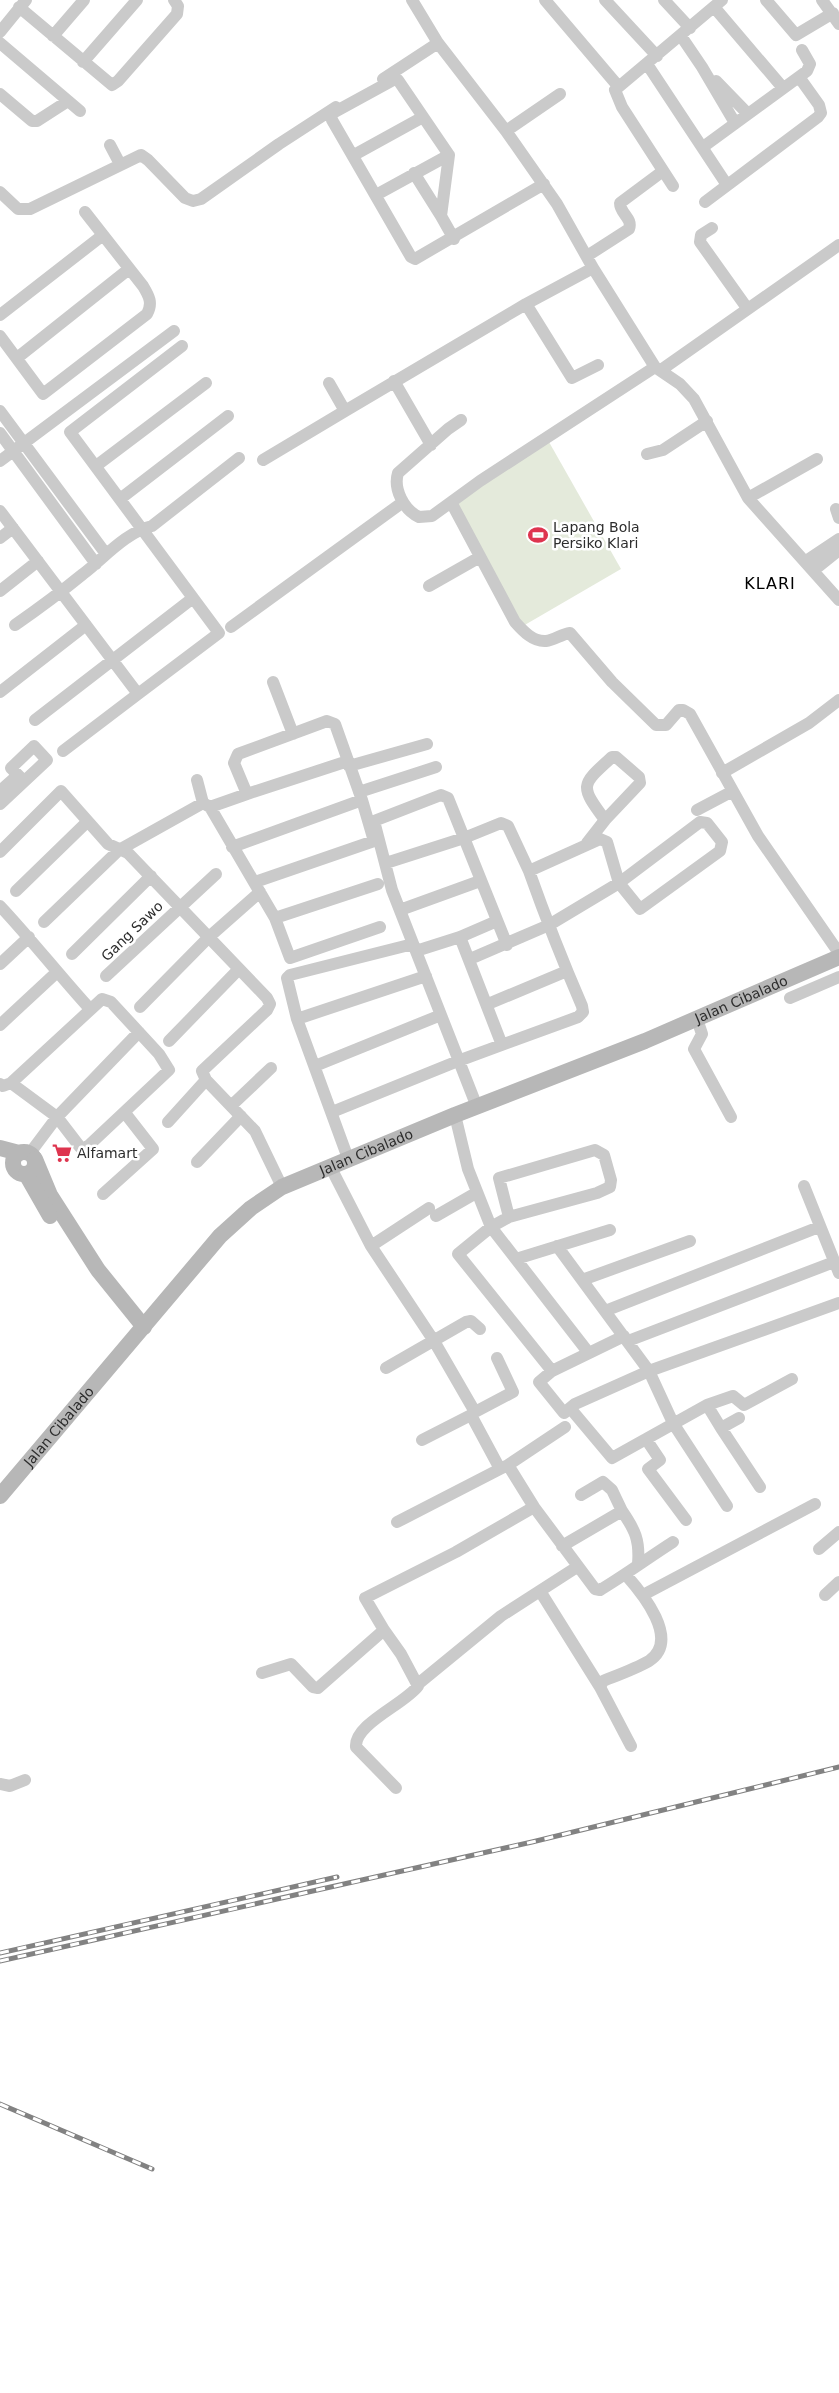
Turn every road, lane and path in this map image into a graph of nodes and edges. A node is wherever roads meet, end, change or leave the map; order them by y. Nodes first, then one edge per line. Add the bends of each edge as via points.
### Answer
1 (84, 0) edge
2 (137, 0) edge
3 (174, 0) edge
4 (412, 0) edge
5 (545, 0) edge
6 (604, 0) edge
7 (664, 0) edge
8 (766, 0) edge
9 (822, 0) edge
10 (718, 3) edge
11 (23, 4) edge
12 (836, 19) edge
13 (0, 32) edge
14 (685, 32) junction
15 (52, 36) junction
16 (0, 43) edge
17 (438, 43) junction
18 (802, 50) dead end
19 (652, 60) junction
20 (83, 62) junction
21 (702, 67) junction
22 (799, 77) junction
23 (618, 86) junction
24 (783, 88) junction
25 (0, 94) edge
26 (560, 94) dead end
27 (68, 101) junction
28 (80, 111) dead end
29 (330, 113) junction
30 (748, 114) junction
31 (423, 117) junction
32 (735, 123) junction
33 (506, 131) junction
34 (110, 146) dead end
35 (702, 147) junction
36 (354, 155) junction
37 (449, 155) junction
38 (120, 164) junction
39 (663, 171) junction
40 (414, 173) junction
41 (544, 184) junction
42 (727, 185) junction
43 (673, 186) dead end
44 (0, 192) edge
45 (376, 195) junction
46 (705, 202) dead end
47 (85, 212) dead end
48 (441, 216) junction
49 (712, 228) dead end
50 (103, 235) junction
51 (454, 239) junction
52 (839, 245) edge
53 (587, 256) junction
54 (593, 268) junction
55 (129, 269) junction
56 (526, 304) junction
57 (747, 308) junction
58 (0, 314) edge
59 (174, 331) dead end
60 (0, 336) edge
61 (182, 346) dead end
62 (17, 358) junction
63 (598, 366) dead end
64 (658, 368) junction
65 (394, 381) junction
66 (206, 383) dead end
67 (329, 383) dead end
68 (0, 411) edge
69 (345, 411) junction
70 (228, 416) dead end
71 (461, 420) dead end
72 (707, 421) junction
73 (0, 433) edge
74 (24, 443) junction
75 (431, 445) junction
76 (13, 451) junction
77 (647, 454) dead end
78 (239, 458) dead end
79 (817, 459) dead end
80 (264, 460) dead end
81 (0, 461) edge
82 (96, 466) junction
83 (748, 498) junction
84 (120, 499) junction
85 (403, 502) junction
86 (451, 502) junction
87 (0, 511) edge
88 (14, 528) junction
89 (142, 529) junction
90 (0, 538) edge
91 (839, 539) edge
92 (839, 550) edge
93 (106, 554) junction
94 (480, 557) junction
95 (38, 561) junction
96 (96, 564) junction
97 (810, 566) junction
98 (429, 586) dead end
99 (0, 591) edge
100 (61, 592) junction
101 (193, 598) junction
102 (839, 600) edge
103 (15, 625) dead end
104 (86, 625) junction
105 (231, 627) dead end
106 (112, 662) junction
107 (273, 682) dead end
108 (0, 692) edge
109 (138, 694) junction
110 (839, 700) edge
111 (35, 720) dead end
112 (293, 734) junction
113 (427, 744) dead end
114 (63, 751) dead end
115 (348, 763) junction
116 (436, 767) dead end
117 (722, 774) junction
118 (197, 780) dead end
119 (0, 791) edge
120 (732, 792) junction
121 (246, 794) junction
122 (361, 796) junction
123 (0, 804) edge
124 (206, 805) junction
125 (697, 810) dead end
126 (605, 820) junction
127 (87, 822) junction
128 (464, 838) junction
129 (586, 845) junction
130 (232, 847) junction
131 (119, 850) junction
132 (0, 852) edge
133 (386, 863) junction
134 (529, 870) junction
135 (216, 874) dead end
136 (150, 876) junction
137 (480, 881) junction
138 (619, 883) junction
139 (378, 884) dead end
140 (258, 887) junction
141 (16, 891) dead end
142 (0, 906) edge
143 (180, 907) junction
144 (400, 910) junction
145 (275, 918) junction
146 (497, 921) junction
147 (44, 922) dead end
148 (549, 925) junction
149 (380, 927) dead end
150 (29, 936) junction
151 (460, 937) junction
152 (209, 938) junction
153 (507, 944) junction
154 (414, 947) junction
155 (839, 953) edge
156 (72, 954) dead end
157 (839, 957) edge
158 (470, 959) junction
159 (0, 964) edge
160 (240, 969) junction
161 (567, 971) junction
162 (56, 972) junction
163 (106, 976) dead end
164 (426, 976) junction
165 (839, 976) edge
166 (790, 998) dead end
167 (488, 1004) junction
168 (140, 1007) dead end
169 (90, 1009) junction
170 (441, 1015) junction
171 (297, 1019) junction
172 (699, 1024) junction
173 (0, 1025) edge
174 (139, 1032) junction
175 (169, 1041) dead end
176 (502, 1045) junction
177 (458, 1061) junction
178 (315, 1066) junction
179 (271, 1068) dead end
180 (206, 1080) junction
181 (6, 1083) edge
182 (232, 1105) junction
183 (477, 1107) junction
184 (332, 1112) junction
185 (125, 1113) junction
186 (455, 1115) junction
187 (241, 1116) junction
188 (57, 1117) junction
189 (731, 1117) dead end
190 (168, 1122) dead end
191 (0, 1148) edge
192 (28, 1155) junction
193 (350, 1161) junction
194 (197, 1162) dead end
195 (14, 1170) edge
196 (334, 1174) junction
197 (804, 1186) dead end
198 (282, 1187) junction
199 (476, 1193) junction
200 (103, 1194) dead end
201 (509, 1217) junction
202 (491, 1227) junction
203 (820, 1227) junction
204 (610, 1230) dead end
205 (690, 1242) dead end
206 (371, 1246) junction
207 (557, 1246) junction
208 (516, 1259) junction
209 (837, 1268) edge
210 (582, 1280) junction
211 (839, 1303) edge
212 (605, 1311) junction
213 (480, 1329) dead end
214 (142, 1330) junction
215 (626, 1338) junction
216 (434, 1341) junction
217 (588, 1352) junction
218 (497, 1358) dead end
219 (386, 1368) dead end
220 (552, 1371) junction
221 (649, 1372) junction
222 (792, 1379) dead end
223 (707, 1405) junction
224 (570, 1408) junction
225 (473, 1413) junction
226 (739, 1418) dead end
227 (673, 1423) junction
228 (565, 1427) dead end
229 (721, 1428) junction
230 (646, 1439) junction
231 (422, 1440) dead end
232 (504, 1467) junction
233 (760, 1488) dead end
234 (581, 1495) dead end
235 (0, 1496) edge
236 (816, 1504) dead end
237 (727, 1506) dead end
238 (534, 1507) junction
239 (622, 1511) junction
240 (686, 1520) dead end
241 (397, 1522) dead end
242 (839, 1532) edge
243 (672, 1542) dead end
244 (562, 1546) junction
245 (819, 1549) dead end
246 (638, 1564) junction
247 (578, 1568) junction
248 (626, 1575) junction
249 (839, 1582) edge
250 (540, 1591) junction
251 (643, 1595) junction
252 (825, 1595) dead end
253 (384, 1630) junction
254 (262, 1673) dead end
255 (418, 1684) junction
256 (600, 1687) junction
257 (630, 1746) dead end
258 (25, 1780) dead end
259 (0, 1784) edge
260 (396, 1788) dead end

1 - 15 street
2 - 20 street
3 - 20 street via 178,6 177,14 114,84 109,84
4 - 17 street
5 - 23 street
6 - 19 street
7 - 14 street
8 - 12 street via 796,35
9 - 12 street
10 - 14 street
10 - 24 street
11 - 13 street
11 - 15 street
14 - 19 street
14 - 21 street
15 - 20 street
16 - 27 street
17 - 29 street
17 - 33 street
18 - 22 street via 810,64
19 - 23 street
19 - 35 street
21 - 30 street
21 - 32 street
22 - 24 street
22 - 42 street via 821,113
23 - 39 street via 616,96
24 - 30 street
25 - 27 street via 32,121
26 - 33 street
27 - 28 street
29 - 31 street via 395,79
29 - 36 street
29 - 38 street via 201,199 193,201 185,198 144,157 136,156
30 - 32 street
31 - 36 street
31 - 37 street
32 - 35 street
33 - 41 street
34 - 38 street
35 - 42 street
36 - 45 street
37 - 40 street
37 - 48 street
38 - 44 street via 30,209 18,209
39 - 43 street
39 - 53 street via 620,203 620,208 630,220 630,229
40 - 45 street
40 - 48 street
41 - 51 street
41 - 53 street
42 - 46 street
45 - 51 street via 413,258 418,259
47 - 50 street
48 - 51 street
49 - 57 street via 701,235 700,242
50 - 55 street
50 - 58 street
52 - 57 street
53 - 54 street
54 - 56 street
54 - 64 street
55 - 62 street
55 - 62 street via 150,298 151,308 147,314 43,394
56 - 63 street via 572,378
56 - 65 street
57 - 64 street
59 - 74 street
60 - 62 street
61 - 82 street via 70,432
64 - 72 street via 694,399
64 - 86 street
65 - 69 street
65 - 75 street
66 - 82 street
67 - 69 street
68 - 74 street
69 - 80 street
70 - 84 street
71 - 75 street
72 - 77 street via 662,450
72 - 83 street
73 - 76 street
74 - 76 street
74 - 93 street
75 - 85 street via 398,473 396,485
76 - 81 street
76 - 96 street
78 - 89 street via 152,526
79 - 83 street
82 - 84 street
83 - 97 street
84 - 89 street
85 - 86 street via 415,515 423,518 432,516
85 - 105 street
86 - 94 street
87 - 88 street
88 - 90 street
88 - 95 street
89 - 93 street
89 - 101 street
91 - 97 street
92 - 97 street
93 - 96 street
94 - 98 street
94 - 117 street via 524,633 546,641 570,633 612,682 656,725 666,726 679,710 687,711 700,729
95 - 99 street
95 - 100 street
96 - 100 street
97 - 102 street
100 - 103 street
100 - 104 street
101 - 106 street
101 - 109 street via 219,633
104 - 106 street
104 - 108 street
106 - 109 street
106 - 111 street
107 - 112 street
109 - 114 street
110 - 117 street via 809,724
112 - 115 street via 331,721
112 - 121 street via 234,758
113 - 115 street
115 - 121 street
115 - 122 street
116 - 122 street
117 - 120 street
118 - 124 street
119 - 123 street via 21,778
120 - 125 street
120 - 155 street via 758,836
121 - 124 street
122 - 130 street
122 - 140 street via 374,841
124 - 130 street
124 - 131 street
126 - 126 street via 588,794 586,784 612,757 616,757 641,780
126 - 129 street
127 - 131 street via 108,844
127 - 132 street via 61,791
127 - 141 street
128 - 133 street
128 - 133 street via 448,798 441,795 374,821
128 - 134 street via 501,823 506,824
128 - 137 street
129 - 134 street
129 - 138 street via 600,838 607,842
130 - 140 street
131 - 136 street via 128,853
131 - 147 street
133 - 144 street
134 - 148 street
135 - 143 street, Gang Sawo
136 - 143 street
136 - 156 street
137 - 144 street
137 - 146 street
138 - 138 street via 636,906 643,908 720,851 722,842 708,823 700,822
138 - 148 street
139 - 145 street
140 - 145 street
140 - 152 street
142 - 150 street
143 - 152 street
143 - 163 street, Gang Sawo
144 - 154 street
145 - 149 street via 290,958
146 - 151 street
146 - 153 street
148 - 153 street
148 - 161 street
150 - 159 street
150 - 162 street
151 - 154 street
151 - 158 street
152 - 160 street
152 - 168 street
153 - 158 street
154 - 164 street
154 - 171 street via 290,975 287,982
157 - 172 street, Jalan Cibalado
158 - 167 street
160 - 175 street
160 - 180 street via 270,1004 202,1071
161 - 167 street
161 - 176 street via 583,1012 578,1017
162 - 169 street
162 - 173 street
164 - 170 street
164 - 171 street
165 - 166 street
167 - 176 street
169 - 174 street via 102,999 107,999
169 - 181 street
170 - 177 street
170 - 178 street
171 - 178 street
172 - 183 street, Jalan Cibalado
172 - 189 street via 701,1039 694,1049
174 - 185 street via 163,1058 169,1070
174 - 188 street
176 - 177 street
177 - 183 street
177 - 184 street
178 - 184 street
179 - 182 street
180 - 182 street
180 - 190 street
181 - 188 street
182 - 187 street
183 - 186 street, Jalan Cibalado
184 - 193 street
185 - 188 street via 86,1148 80,1147
185 - 200 street via 153,1149
186 - 193 street, Jalan Cibalado
186 - 199 street
187 - 194 street
187 - 198 street via 255,1131
188 - 192 street
191 - 192 street
192 - 195 street via 13,1163
192 - 214 street via 98,1270
193 - 196 street, Jalan Cibalado
195 - 214 street via 40,1201 91,1276
196 - 198 street, Jalan Cibalado
196 - 206 street
197 - 203 street
198 - 214 street, Jalan Cibalado via 251,1208 220,1236
199 - 202 street
199 - 206 street
201 - 201 street via 499,1178 595,1150 604,1155 610,1186
201 - 202 street
202 - 208 street
202 - 220 street via 458,1254
203 - 209 street
203 - 212 street
204 - 207 street
205 - 210 street
206 - 216 street
207 - 208 street
207 - 210 street
208 - 217 street
209 - 215 street
210 - 212 street
211 - 221 street
212 - 215 street
213 - 216 street via 471,1321 466,1322
214 - 235 street, Jalan Cibalado
215 - 217 street
215 - 221 street
216 - 219 street
216 - 225 street
217 - 220 street
218 - 225 street via 513,1392
220 - 224 street via 539,1382 564,1413
221 - 224 street
221 - 227 street
222 - 223 street via 744,1405 733,1396
223 - 227 street
223 - 229 street
224 - 230 street via 612,1458
225 - 231 street
225 - 232 street
226 - 229 street
227 - 230 street
227 - 237 street
228 - 232 street
229 - 233 street
230 - 240 street via 660,1460 648,1469
232 - 238 street
232 - 241 street
234 - 239 street via 603,1482 612,1490
236 - 251 street
238 - 244 street
238 - 253 street via 456,1552 365,1598
239 - 244 street
239 - 246 street via 639,1545
242 - 245 street
243 - 246 street
244 - 247 street
246 - 248 street
247 - 248 street via 598,1591
247 - 250 street
248 - 251 street
249 - 252 street
250 - 255 street via 501,1616
250 - 256 street
251 - 256 street via 657,1618 661,1640 657,1651 650,1660 603,1681
253 - 254 street via 318,1688 313,1687 291,1664
253 - 255 street
255 - 260 street via 364,1729 356,1742 356,1747
256 - 257 street
258 - 259 street via 10,1786

